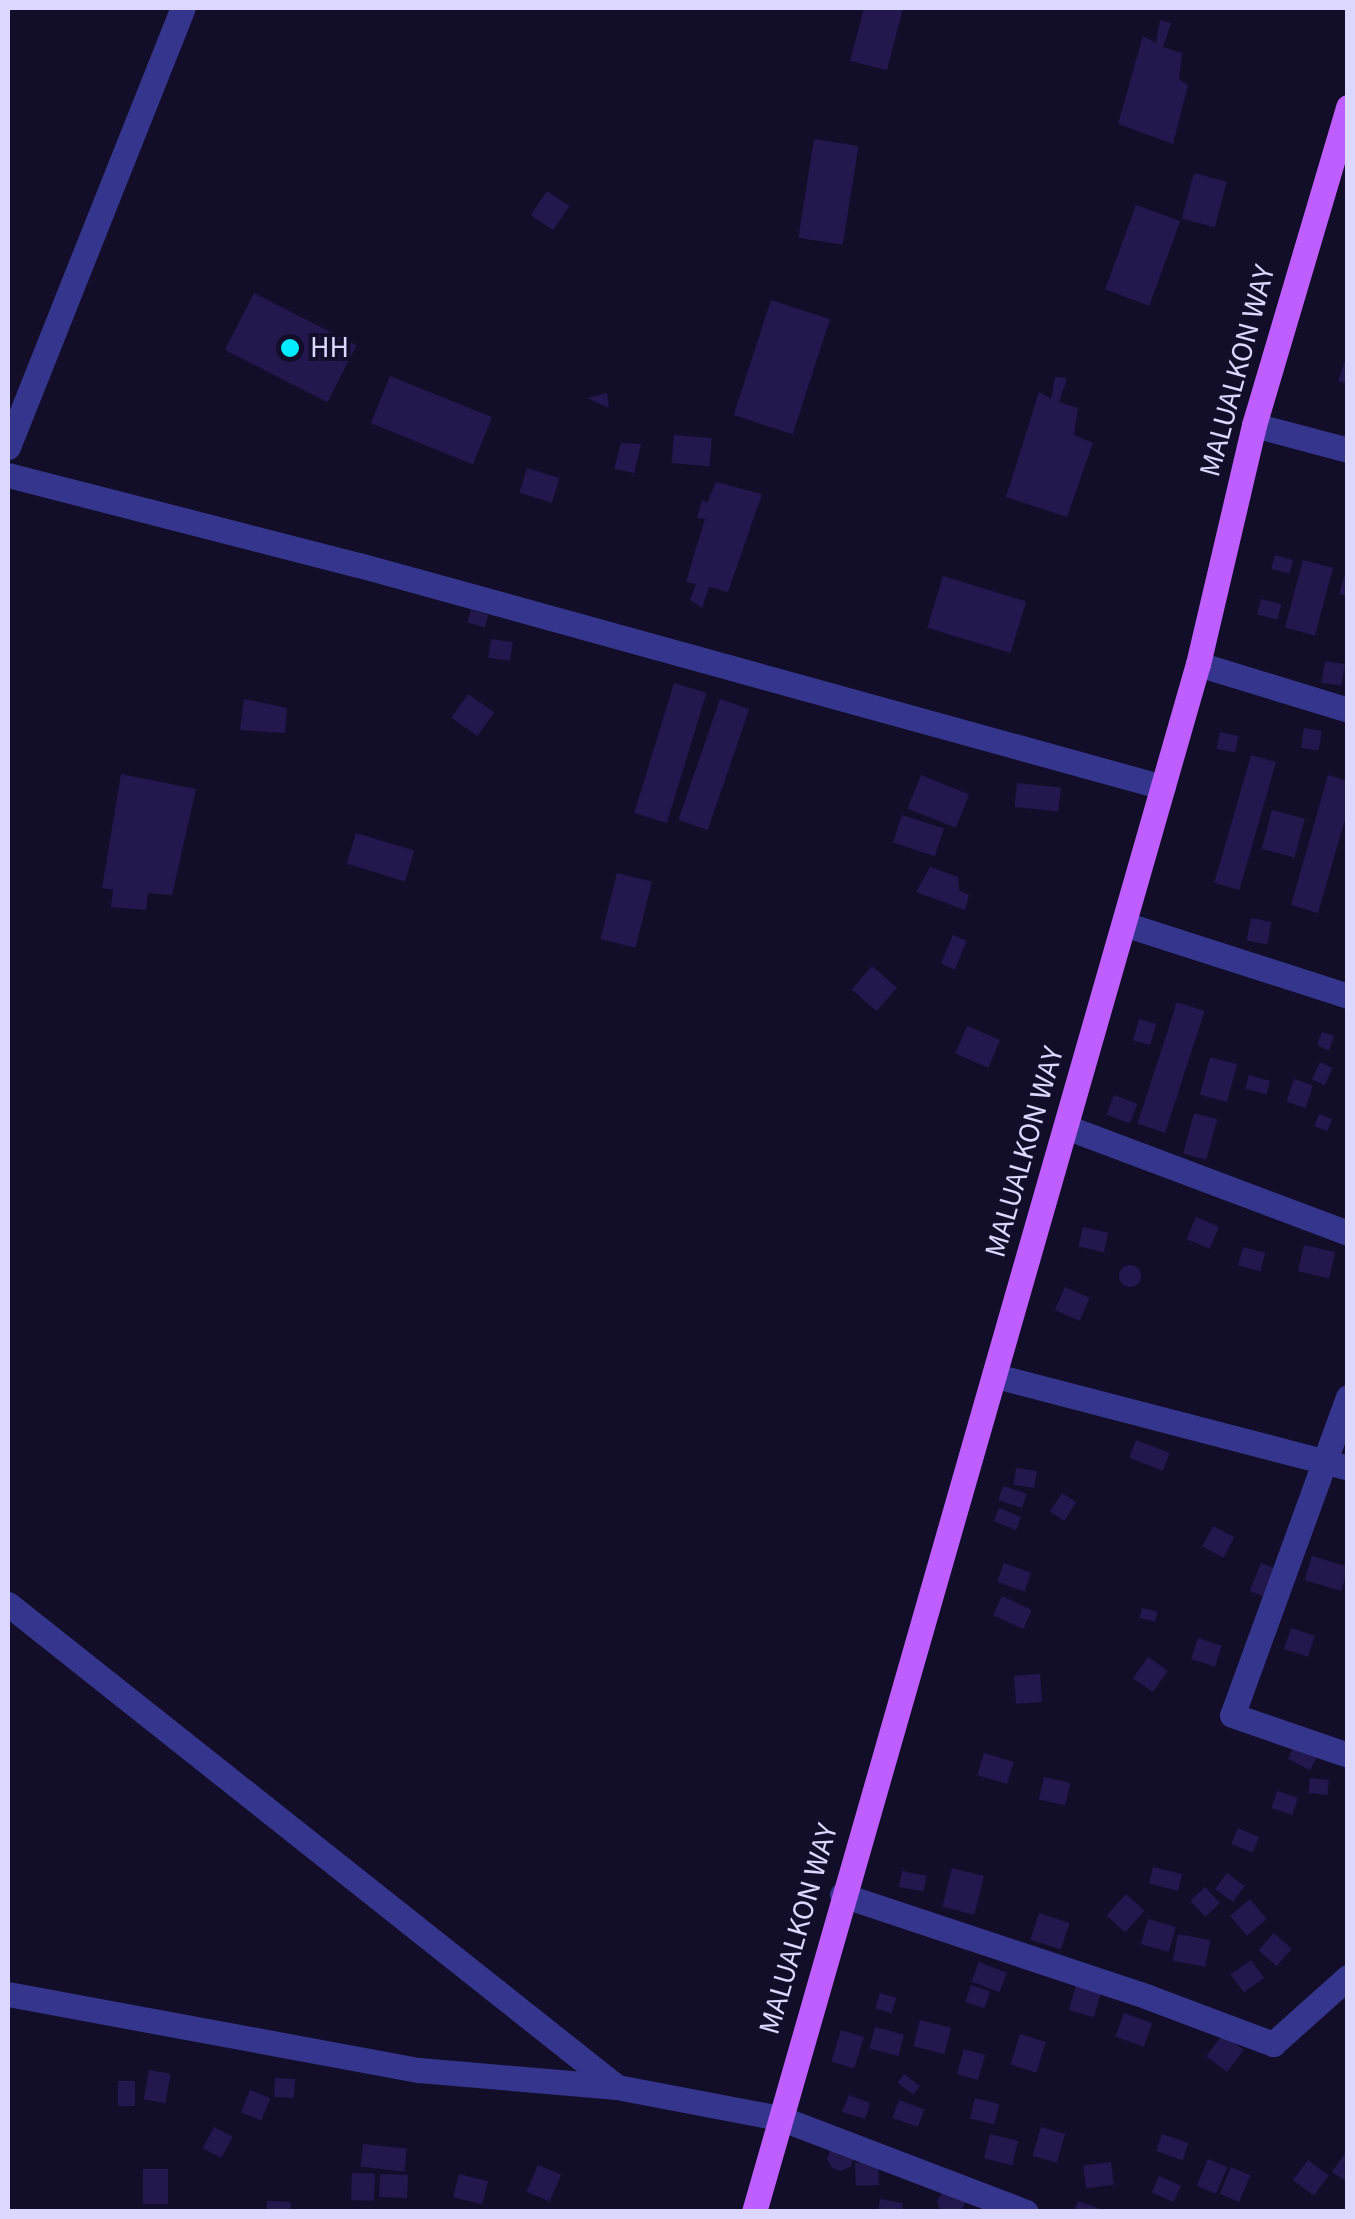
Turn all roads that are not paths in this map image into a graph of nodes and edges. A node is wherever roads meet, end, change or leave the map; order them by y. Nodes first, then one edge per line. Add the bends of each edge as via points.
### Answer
1 (184, 8) edge
2 (1348, 107) edge
3 (1254, 425) junction
4 (8, 447) edge
5 (1348, 450) edge
6 (8, 475) edge
7 (1198, 664) junction
8 (1348, 710) edge
9 (1163, 788) junction
10 (1124, 924) junction
11 (1348, 996) edge
12 (1066, 1128) junction
13 (1348, 1233) edge
14 (996, 1376) junction
15 (1348, 1397) edge
16 (1336, 1465) edge
17 (8, 1604) edge
18 (1348, 1755) edge
19 (842, 1895) junction
20 (1348, 1977) edge
21 (8, 1994) edge
22 (618, 2087) junction
23 (780, 2118) junction
24 (754, 2212) edge
25 (1026, 2212) edge

1 - 4 street
2 - 3 main road, MALUALKON WAY
3 - 5 street
3 - 7 main road, MALUALKON WAY
6 - 9 street
7 - 8 street
7 - 9 main road, MALUALKON WAY
9 - 10 main road, MALUALKON WAY
10 - 11 street
10 - 12 main road, MALUALKON WAY
12 - 13 street
12 - 14 main road, MALUALKON WAY
14 - 16 street
14 - 19 main road, MALUALKON WAY
15 - 16 street
16 - 18 street via 1232,1715
17 - 22 street
19 - 20 street via 1273,2044
19 - 23 main road, MALUALKON WAY
21 - 22 street via 418,2070
22 - 23 street
23 - 24 main road, MALUALKON WAY
23 - 25 street

